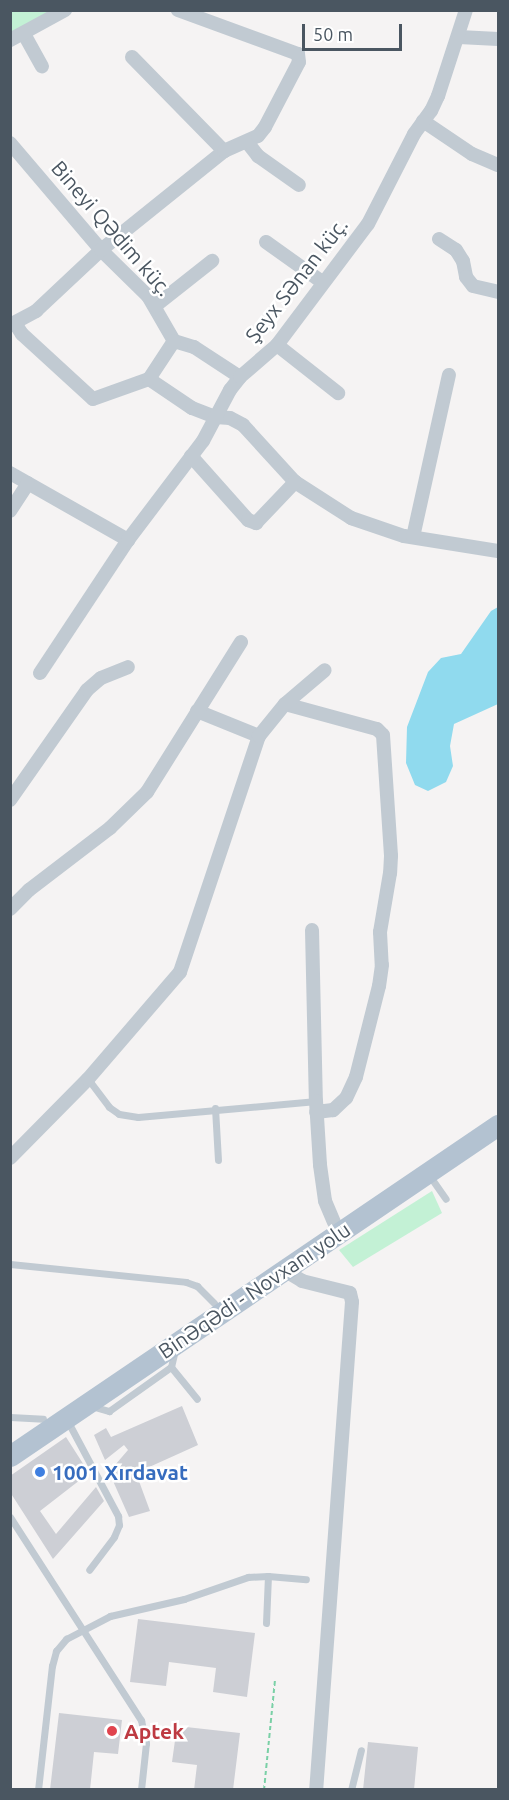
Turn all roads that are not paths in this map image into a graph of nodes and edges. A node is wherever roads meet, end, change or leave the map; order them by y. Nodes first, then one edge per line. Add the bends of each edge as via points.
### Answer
1 (66, 10) edge
2 (178, 10) edge
3 (466, 10) edge
4 (24, 34) junction
5 (459, 38) junction
6 (498, 39) edge
7 (10, 40) edge
8 (132, 57) dead end
9 (42, 66) dead end
10 (423, 121) junction
11 (247, 142) junction
12 (10, 143) edge
13 (224, 151) junction
14 (498, 165) edge
15 (299, 185) dead end
16 (440, 239) dead end
17 (266, 242) dead end
18 (101, 250) junction
19 (212, 261) dead end
20 (322, 282) junction
21 (498, 292) edge
22 (155, 306) junction
23 (13, 324) edge
24 (174, 341) junction
25 (278, 345) junction
26 (449, 375) dead end
27 (240, 377) junction
28 (149, 379) junction
29 (338, 393) dead end
30 (215, 417) junction
31 (191, 456) junction
32 (10, 473) edge
33 (295, 482) junction
34 (28, 483) junction
35 (10, 511) edge
36 (413, 537) junction
37 (128, 540) junction
38 (498, 551) edge
39 (242, 642) dead end
40 (128, 667) dead end
41 (325, 670) dead end
42 (40, 673) dead end
43 (285, 704) junction
44 (197, 711) junction
45 (259, 736) junction
46 (10, 800) edge
47 (10, 909) edge
48 (312, 930) dead end
49 (88, 1079) junction
50 (316, 1106) junction
51 (215, 1108) junction
52 (498, 1110) edge
53 (498, 1125) edge
54 (10, 1158) edge
55 (218, 1160) dead end
56 (428, 1173) junction
57 (446, 1199) dead end
58 (334, 1222) junction
59 (10, 1264) edge
60 (284, 1270) junction
61 (214, 1303) junction
62 (176, 1343) junction
63 (171, 1367) junction
64 (197, 1399) dead end
65 (86, 1404) junction
66 (10, 1418) edge
67 (66, 1418) junction
68 (43, 1419) junction
69 (10, 1441) edge
70 (10, 1456) edge
71 (10, 1517) edge
72 (88, 1570) dead end
73 (268, 1576) junction
74 (306, 1579) dead end
75 (266, 1623) dead end
76 (82, 1630) junction
77 (361, 1750) dead end
78 (38, 1790) edge
79 (141, 1790) edge
80 (316, 1790) edge
81 (351, 1790) edge

1 - 4 street
2 - 11 street via 294,51 299,62 265,128
3 - 5 street, Şeyx Sənan küç.
4 - 7 street
4 - 9 street
5 - 6 street
5 - 10 street, Şeyx Sənan küç. via 438,96
8 - 13 street
10 - 14 street via 472,154
10 - 20 street, Şeyx Sənan küç. via 377,209
11 - 13 street
11 - 15 street via 258,156
12 - 18 street, Bineyi Qədim küç.
13 - 18 street
16 - 21 street via 456,250 473,286
17 - 20 street
18 - 22 street, Bineyi Qədim küç.
18 - 23 street via 36,311
19 - 22 street
20 - 25 street, Şeyx Sənan küç.
22 - 24 street, Bineyi Qədim küç.
23 - 28 street via 93,399
24 - 27 street via 194,347
24 - 28 street
25 - 27 street, Şeyx Sənan küç.
25 - 29 street
26 - 36 street
27 - 30 street, Şeyx Sənan küç.
28 - 30 street via 192,408
30 - 31 street, Şeyx Sənan küç.
30 - 33 street via 243,424
31 - 33 street via 248,520 256,523
31 - 37 street, Şeyx Sənan küç.
32 - 34 street
33 - 36 street via 351,518
34 - 35 street
34 - 37 street
36 - 38 street
37 - 42 street, Şeyx Sənan küç.
39 - 44 street
40 - 46 street via 101,678 87,690
41 - 43 street
43 - 45 street
43 - 50 street via 377,729 383,735 391,856 380,932 379,986 356,1077 346,1098 333,1110
44 - 45 street
44 - 47 street via 147,792 110,828 28,890
45 - 49 street via 180,972
48 - 50 street
49 - 51 lane via 119,1114 138,1117
49 - 54 street
50 - 51 lane
50 - 58 street via 322,1183
51 - 55 lane
52 - 58 main road
53 - 56 main road, Binəqədi - Novxanı yolu
56 - 57 lane
56 - 60 main road, Binəqədi - Novxanı yolu
58 - 61 main road
59 - 61 lane via 186,1282 197,1286
60 - 62 main road, Binəqədi - Novxanı yolu
60 - 80 street via 302,1281 350,1293 352,1302
61 - 68 main road
62 - 63 lane
62 - 65 main road, Binəqədi - Novxanı yolu
63 - 64 lane
63 - 65 lane via 109,1411
65 - 67 main road, Binəqədi - Novxanı yolu
66 - 68 lane
67 - 70 main road, Binəqədi - Novxanı yolu
67 - 72 lane via 118,1516 114,1537
68 - 69 main road
71 - 76 lane
73 - 74 lane
73 - 75 lane
73 - 76 lane via 248,1577 184,1599 110,1616
76 - 78 lane via 66,1639 56,1651 46,1701
76 - 79 lane via 141,1720 146,1743
77 - 81 lane

